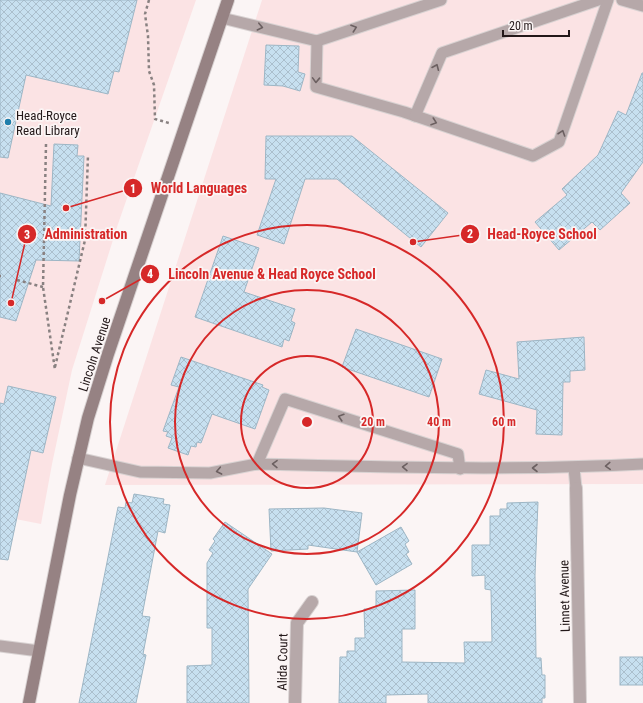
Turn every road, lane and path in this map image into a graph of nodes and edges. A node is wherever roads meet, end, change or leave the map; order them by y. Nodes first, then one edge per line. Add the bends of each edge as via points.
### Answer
1 (149, 0) edge
2 (228, 0) edge
3 (441, 0) edge
4 (598, 0) edge
5 (608, 0) edge
6 (622, 0) edge
7 (643, 6) edge
8 (222, 18) junction
9 (317, 41) junction
10 (416, 116) junction
11 (185, 128) junction
12 (46, 144) dead end
13 (88, 155) dead end
14 (17, 280) dead end
15 (43, 287) junction
16 (78, 458) junction
17 (257, 464) junction
18 (643, 464) edge
19 (460, 468) junction
20 (574, 468) junction
21 (576, 488) joint
22 (312, 602) dead end
23 (0, 646) edge
24 (39, 651) junction
25 (29, 703) edge
26 (296, 703) edge
27 (580, 703) edge

1 - 11 path via 145,14 149,71 154,85 155,119
2 - 8 main road, Lincoln Avenue
9 -> 3 lane
10 -> 4 lane via 442,53
10 -> 5 lane via 533,156 559,142
6 - 7 lane
8 -> 9 lane
8 - 11 main road, Lincoln Avenue
9 -> 10 lane via 316,87
11 - 16 main road, Lincoln Avenue via 99,382
12 - 15 path
13 - 15 path via 85,240 55,370
14 - 15 path
17 -> 16 lane via 210,473 140,472
16 - 24 main road, Lincoln Avenue
19 -> 17 lane
19 -> 17 lane via 458,454 285,399
18 -> 20 lane
20 -> 19 lane
20 - 21 lane
21 - 27 street, Linnet Avenue
22 - 26 street, Alida Court via 297,623
23 - 24 lane
24 - 25 main road, Lincoln Avenue

